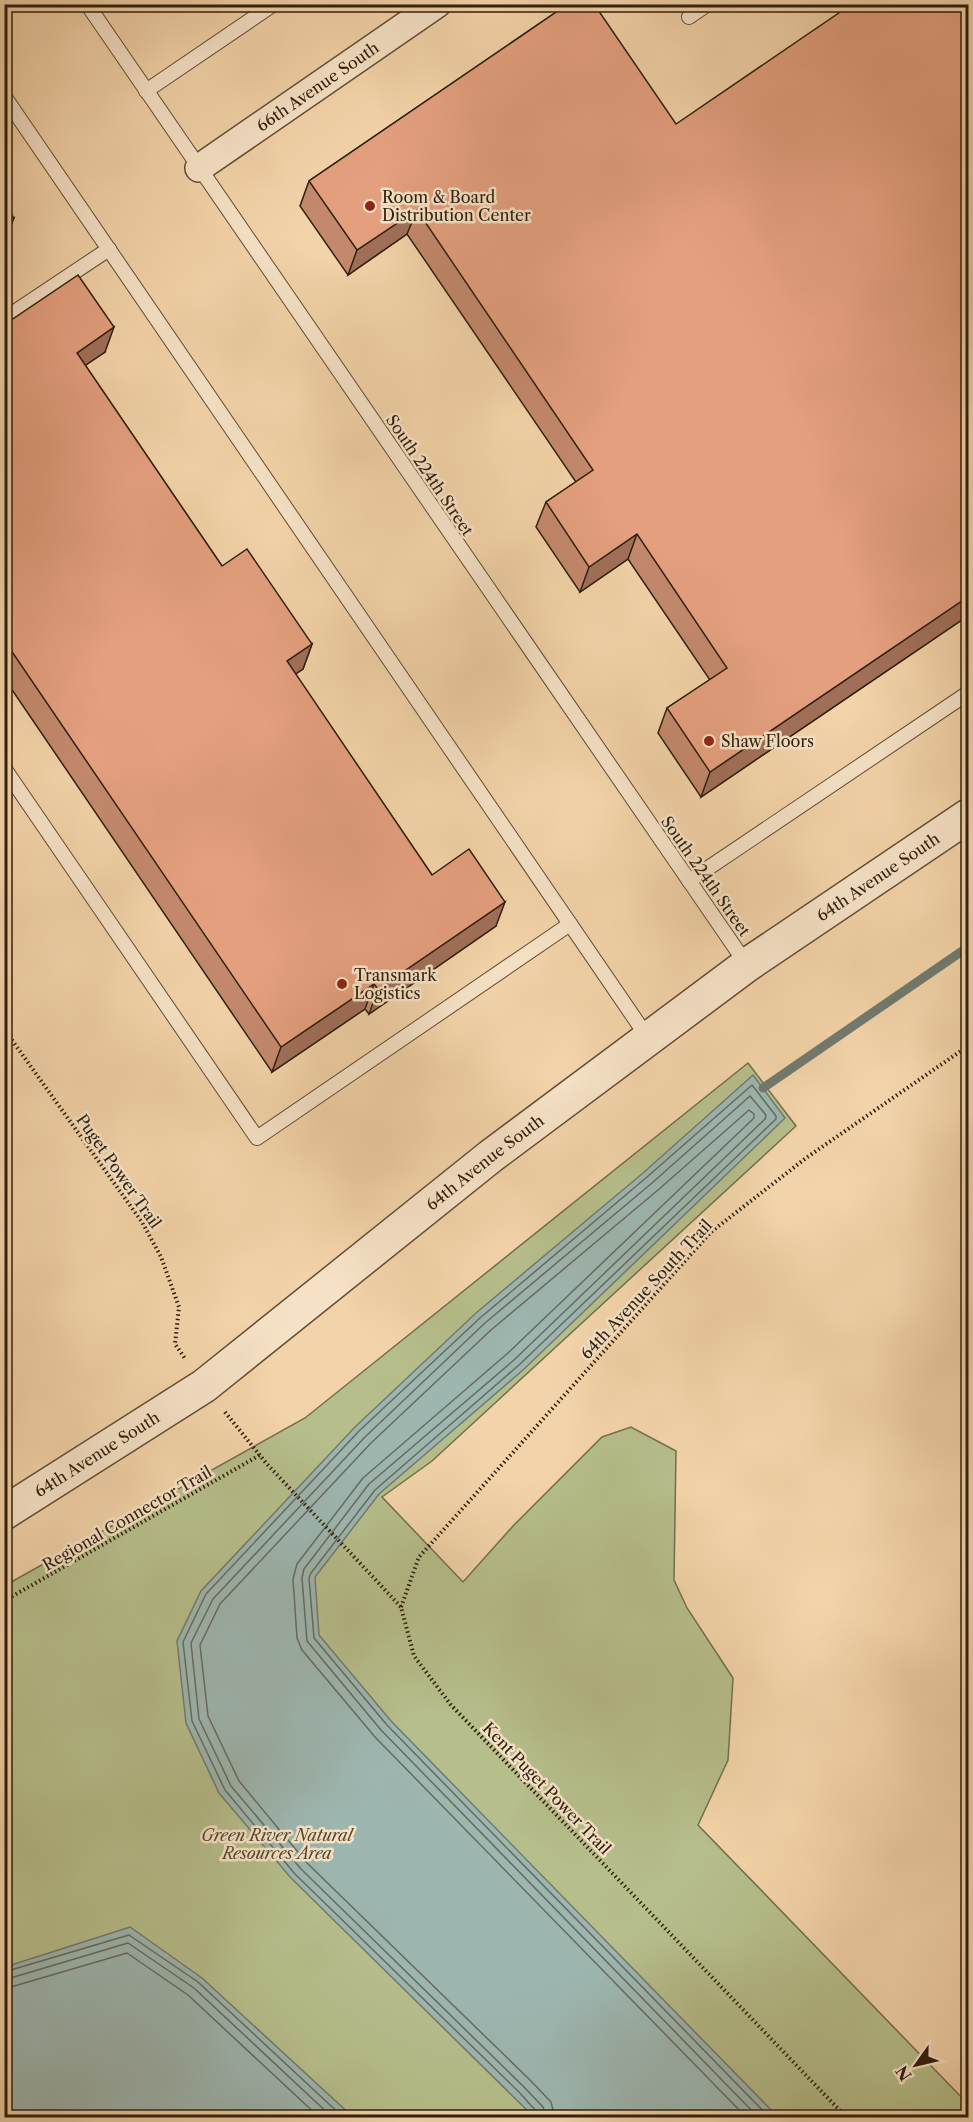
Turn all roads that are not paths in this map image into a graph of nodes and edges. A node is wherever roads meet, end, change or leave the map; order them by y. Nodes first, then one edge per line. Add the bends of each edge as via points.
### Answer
1 (87, 4) edge
2 (274, 4) edge
3 (437, 4) edge
4 (708, 4) edge
5 (689, 17) dead end
6 (146, 91) junction
7 (4, 96) edge
8 (199, 168) junction
9 (109, 249) junction
10 (4, 319) edge
11 (969, 693) edge
12 (4, 768) edge
13 (969, 816) edge
14 (689, 881) junction
15 (570, 924) junction
16 (747, 965) junction
17 (648, 1038) junction
18 (4, 1513) edge

1 - 6 lane, South 224th Street
2 - 6 lane
3 - 8 street, 66th Avenue South
4 - 5 lane
6 - 8 lane, South 224th Street
7 - 9 lane
8 - 14 lane, South 224th Street
9 - 10 lane
9 - 15 lane
11 - 14 lane
12 - 15 lane via 257,1138
13 - 16 street, 64th Avenue South
14 - 16 lane, South 224th Street
15 - 17 lane
16 - 17 street, 64th Avenue South
17 - 18 street, 64th Avenue South via 490,1156 204,1386

